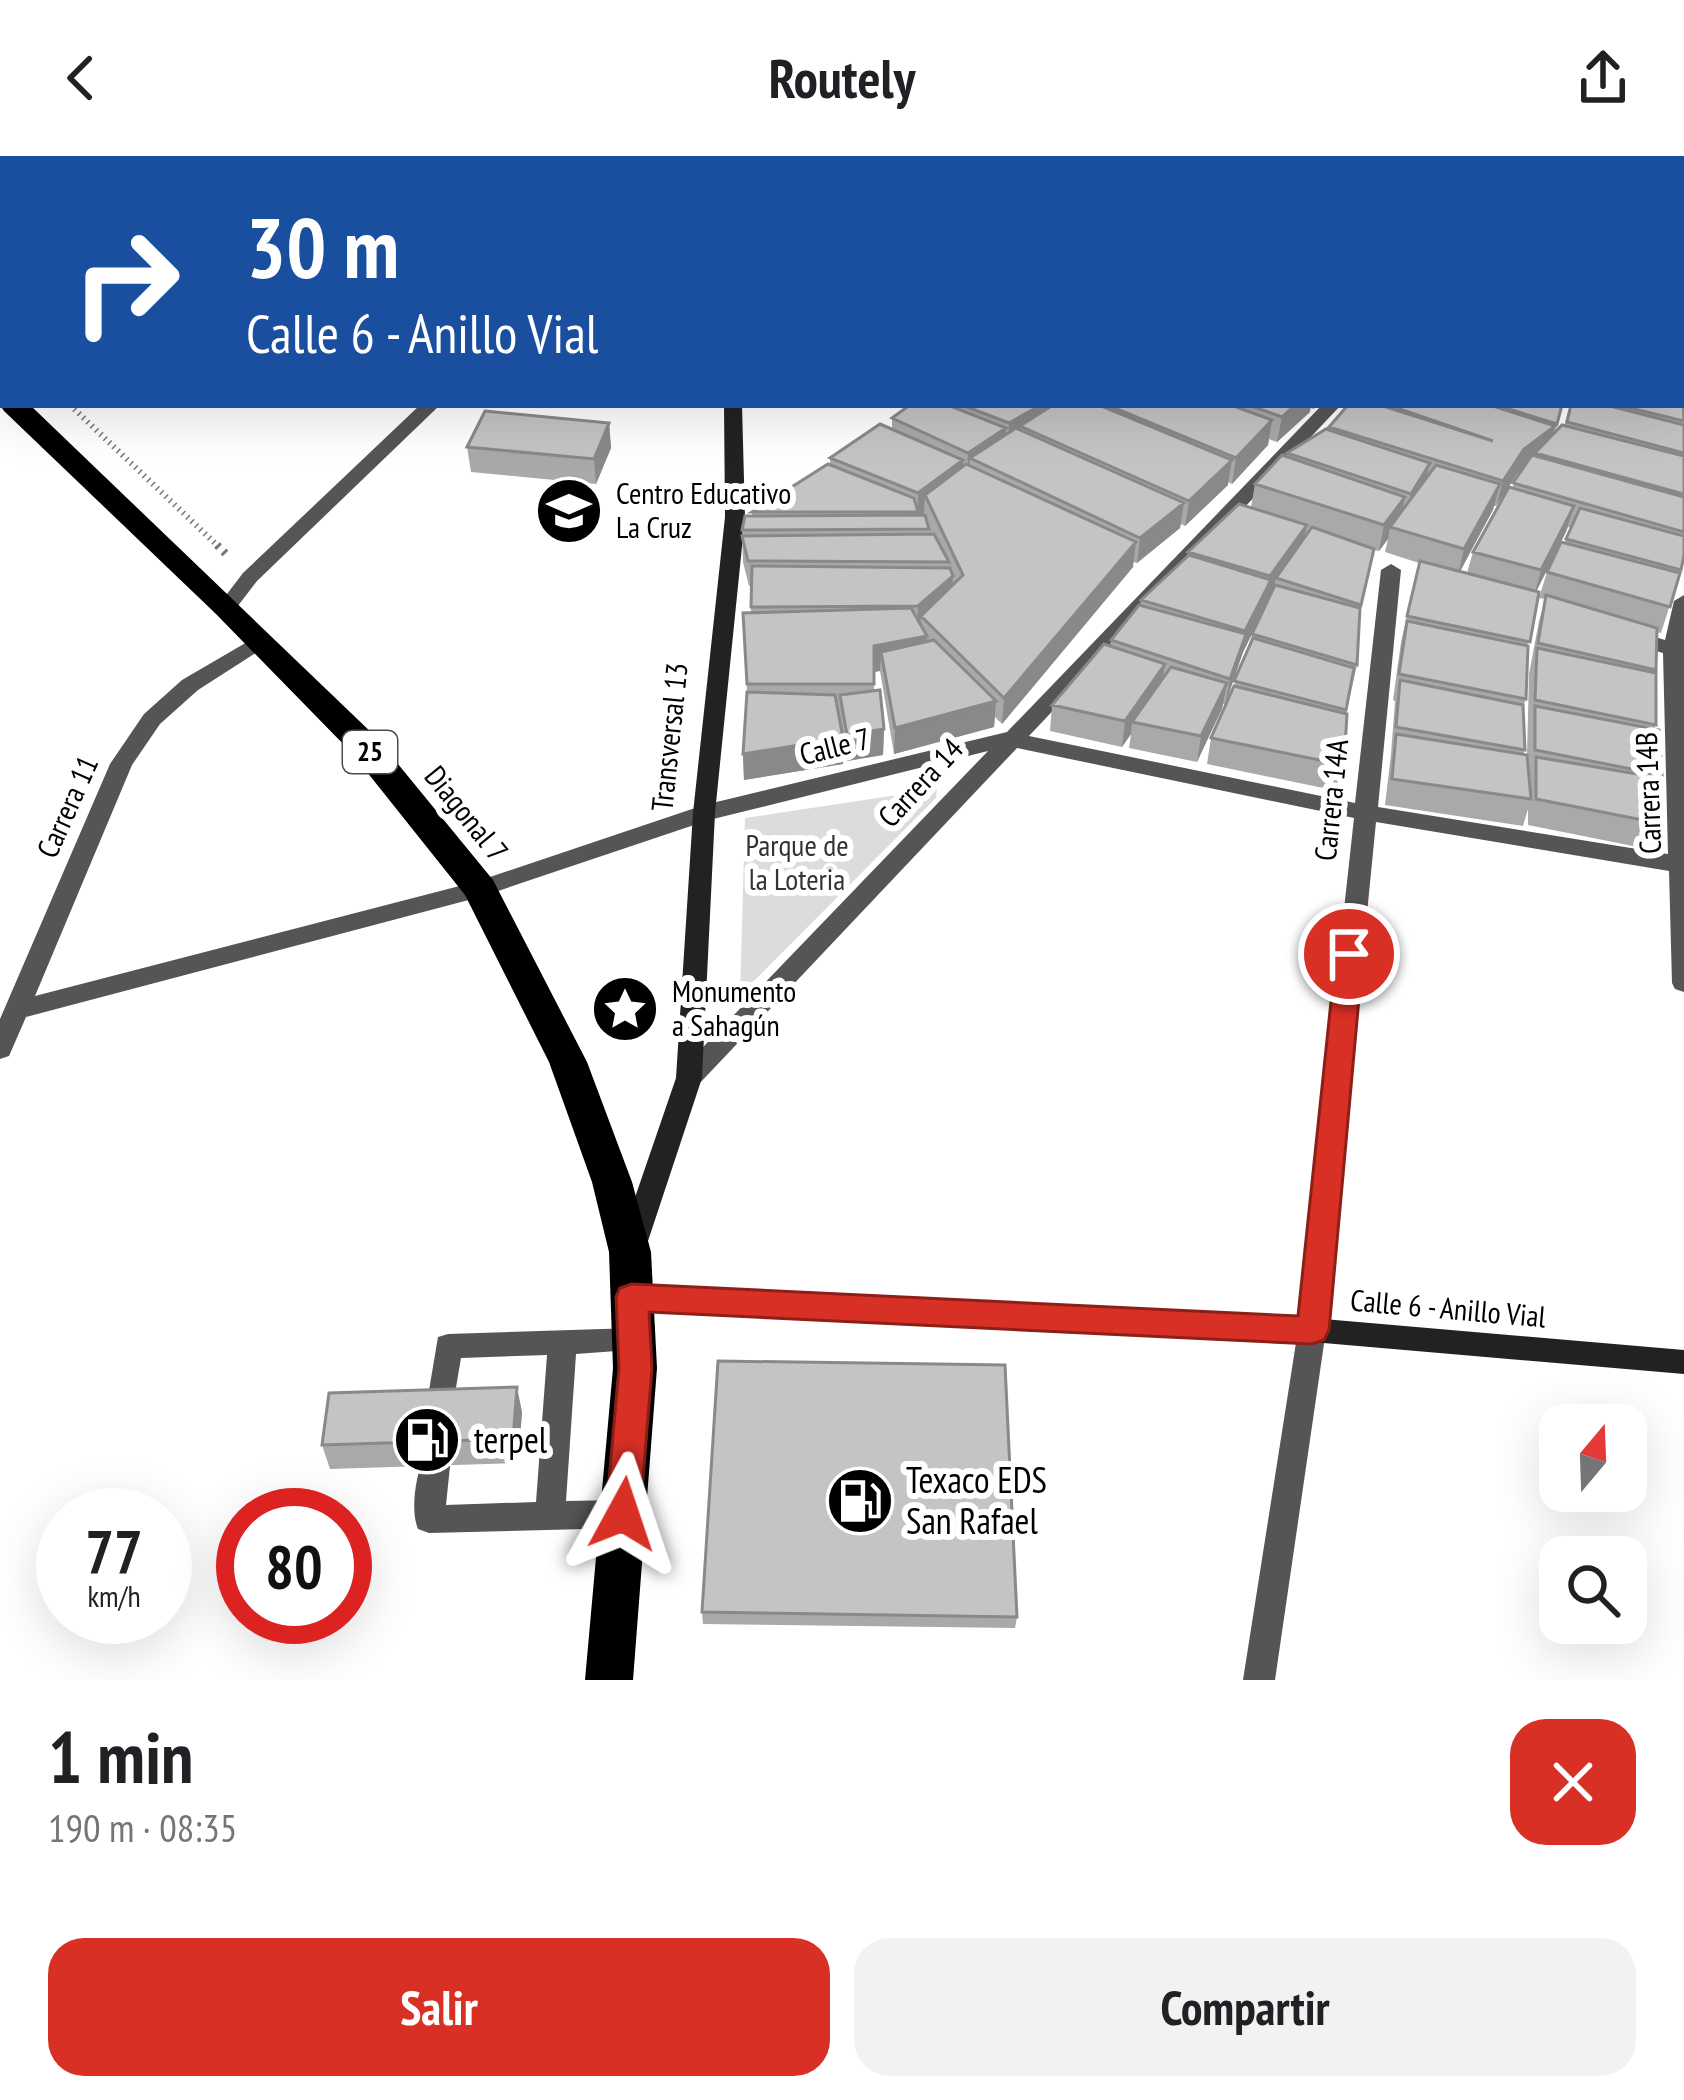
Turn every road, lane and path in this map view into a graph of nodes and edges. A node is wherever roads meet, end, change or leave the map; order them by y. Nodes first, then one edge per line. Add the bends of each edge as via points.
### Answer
1 (17, 408) edge
2 (427, 408) edge
3 (733, 408) edge
4 (1329, 408) edge
5 (764, 510) edge
6 (735, 517) junction
7 (1392, 569) dead end
8 (1684, 601) edge
9 (227, 607) junction
10 (1608, 630) edge
11 (261, 643) junction
12 (1673, 649) junction
13 (1008, 739) junction
14 (1363, 812) junction
15 (704, 813) junction
16 (1683, 864) edge
17 (480, 890) junction
18 (1684, 983) edge
19 (17, 1010) junction
20 (0, 1049) edge
21 (689, 1078) junction
22 (630, 1252) junction
23 (633, 1319) junction
24 (1312, 1330) junction
25 (562, 1342) junction
26 (1684, 1362) edge
27 (440, 1414) edge
28 (435, 1466) edge
29 (623, 1514) junction
30 (550, 1516) junction
31 (609, 1680) edge
32 (1259, 1680) edge

1 - 9 highway, Diagonal 7 / 25
2 - 9 street
3 - 6 street, Transversal 13
4 - 13 street, Carrera 14 via 1236,519
5 - 6 street
6 - 15 street, Transversal 13
7 - 14 street, Carrera 14A
8 - 12 street, Carrera 14B
9 - 11 highway, Diagonal 7 / 25
10 - 12 street
11 - 17 highway, Diagonal 7 / 25 via 363,744
11 - 19 street, Carrera 11 via 190,685 152,719 122,764
12 - 16 street, Carrera 14B
13 - 14 street, Calle 7
13 - 15 street, Calle 7
13 - 21 street, Carrera 14
14 - 16 street, Calle 7
14 - 24 street, Carrera 14A
15 - 17 street, Calle 7
15 - 21 street, Transversal 13
16 - 18 street, Carrera 14B
17 - 19 street, Calle 7
17 - 22 highway, Diagonal 7 / 25 via 568,1062
19 - 20 street, Carrera 11
21 - 22 street, Carrera 14
22 - 23 highway, 25
23 - 24 street, Calle 6 - Anillo Vial
23 - 25 street
23 - 29 highway, 25
24 - 26 street, Calle 6 - Anillo Vial
24 - 32 street, Carrera 14A
25 - 27 street via 448,1346
25 - 30 street
28 - 30 street via 429,1520
29 - 30 street
29 - 31 highway, 25

